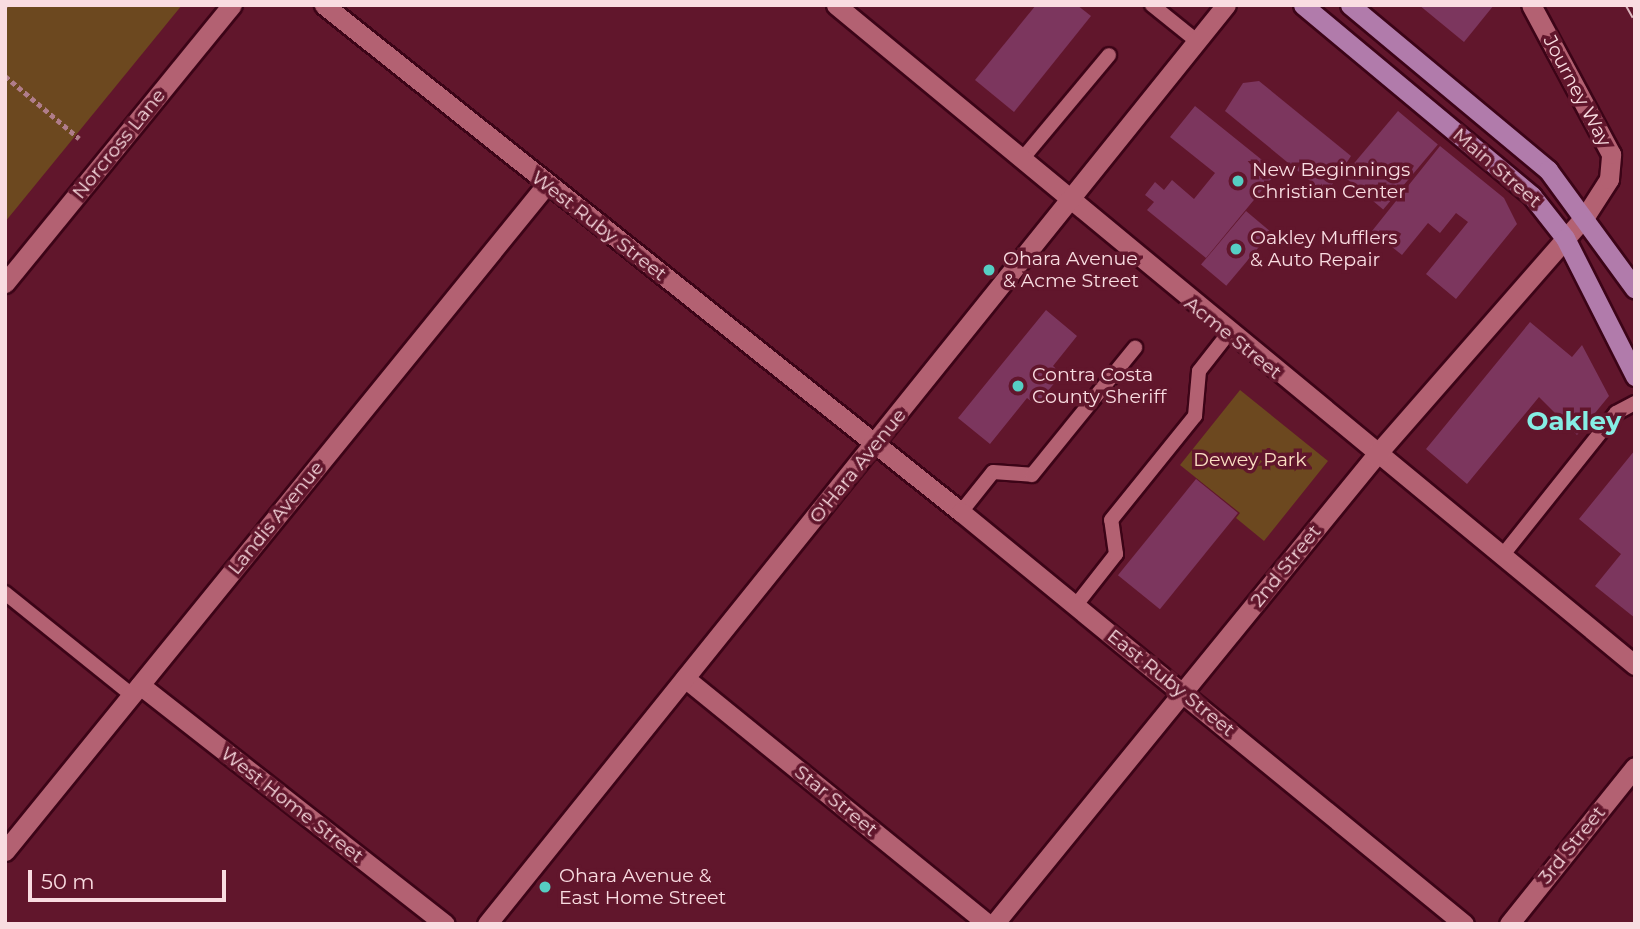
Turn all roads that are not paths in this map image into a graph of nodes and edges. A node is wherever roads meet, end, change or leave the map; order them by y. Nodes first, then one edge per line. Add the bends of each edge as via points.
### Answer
1 (232, 5) edge
2 (324, 5) edge
3 (1226, 5) edge
4 (1303, 5) edge
5 (1350, 5) edge
6 (1531, 5) edge
7 (1155, 6) edge
8 (846, 8) edge
9 (1198, 42) junction
10 (1109, 55) dead end
11 (1023, 158) junction
12 (546, 185) junction
13 (1074, 200) junction
14 (1586, 215) junction
15 (1565, 238) junction
16 (5, 283) edge
17 (1635, 289) edge
18 (1228, 334) junction
19 (1135, 348) dead end
20 (1635, 376) edge
21 (1635, 403) edge
22 (876, 445) junction
23 (1376, 455) junction
24 (961, 512) junction
25 (1502, 556) junction
26 (5, 593) edge
27 (1076, 605) junction
28 (1635, 665) edge
29 (685, 678) junction
30 (136, 690) junction
31 (1184, 693) junction
32 (1635, 767) edge
33 (5, 851) edge
34 (445, 924) edge
35 (486, 924) edge
36 (988, 924) edge
37 (994, 924) edge
38 (1464, 924) edge
39 (1509, 924) edge

1 - 16 street, Norcross Lane
2 - 12 street, West Ruby Street
3 - 9 street, O'Hara Avenue
4 - 15 main road, Main Street via 1532,196
5 - 14 main road, Main Street via 1548,170
6 - 14 street, Journey Way via 1611,154 1614,167
7 - 9 lane
8 - 11 street, Acme Street
9 - 13 street, O'Hara Avenue
10 - 11 lane
11 - 13 street, Acme Street
12 - 22 street, West Ruby Street
12 - 30 street, Landis Avenue
13 - 18 street, Acme Street via 1097,227
13 - 22 street, O'Hara Avenue
14 - 15 street, 2nd Street
14 - 17 main road, Main Street
15 - 20 main road, Main Street
15 - 23 street, 2nd Street
18 - 23 street, Acme Street
18 - 27 lane via 1199,371 1195,416 1111,520 1116,554
19 - 24 lane via 1032,475 993,472
21 - 25 lane via 1616,413
22 - 24 street, East Ruby Street
22 - 29 street, O'Hara Avenue
23 - 25 street, Acme Street
23 - 31 street, 2nd Street
24 - 27 street, East Ruby Street
25 - 28 street, Acme Street
26 - 30 lane
27 - 31 street, East Ruby Street
29 - 35 street, O'Hara Avenue
29 - 36 street, Star Street
30 - 33 street, Landis Avenue
30 - 34 street, West Home Street
31 - 37 street, 2nd Street
31 - 38 street, East Ruby Street
32 - 39 street, 3rd Street

